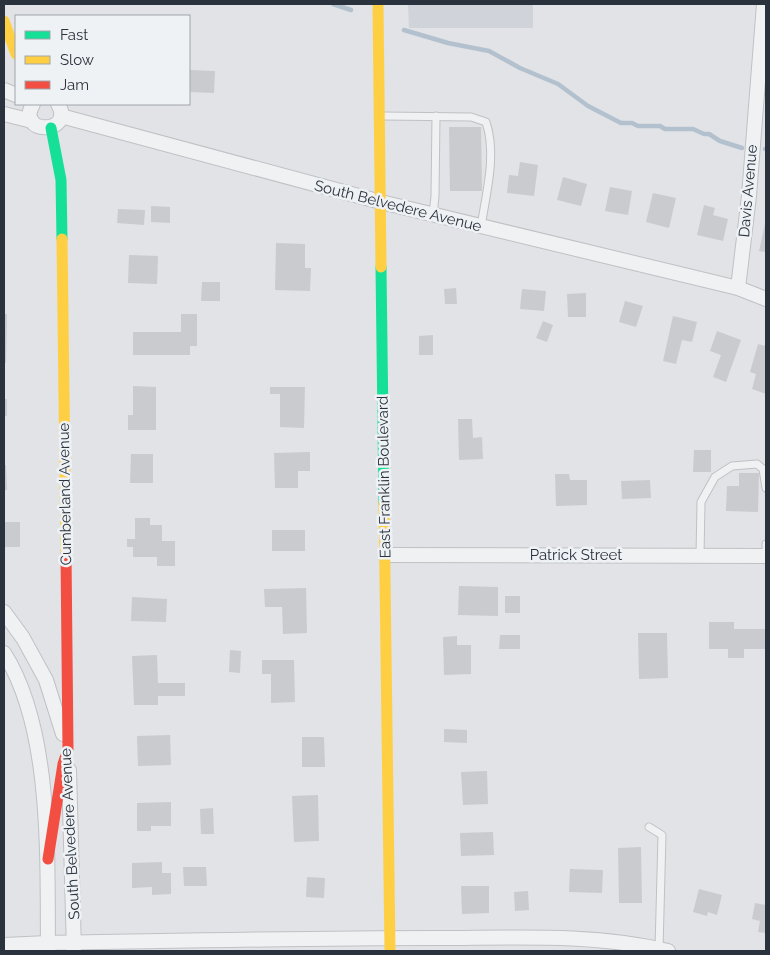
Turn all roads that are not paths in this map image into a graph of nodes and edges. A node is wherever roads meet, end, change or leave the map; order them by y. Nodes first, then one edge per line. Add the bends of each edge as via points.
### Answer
1 (378, 4) edge
2 (764, 4) edge
3 (4, 21) edge
4 (15, 51) edge
5 (33, 105) edge
6 (59, 110) edge
7 (4, 114) edge
8 (380, 116) junction
9 (436, 116) junction
10 (32, 121) junction
11 (51, 128) junction
12 (381, 202) junction
13 (433, 215) junction
14 (481, 227) junction
15 (738, 288) junction
16 (766, 299) edge
17 (766, 488) edge
18 (766, 544) edge
19 (385, 555) junction
20 (700, 556) junction
21 (766, 556) edge
22 (4, 612) edge
23 (4, 652) edge
24 (68, 749) junction
25 (648, 827) dead end
26 (48, 859) junction
27 (4, 945) edge
28 (390, 945) edge
29 (48, 947) edge
30 (74, 947) edge
31 (664, 950) edge

1 - 8 main road, East Franklin Boulevard
2 - 15 street, Davis Avenue via 749,196
3 - 4 main road
5 - 10 street
6 - 11 street
6 - 12 street, South Belvedere Avenue
7 - 10 street
8 - 9 lane
8 - 12 main road, East Franklin Boulevard
9 - 13 lane
9 - 14 lane via 471,117 486,122 490,164
10 - 11 street via 38,127
11 - 24 main road, Cumberland Avenue via 61,180
12 - 13 street, South Belvedere Avenue
12 - 19 main road, East Franklin Boulevard
13 - 14 street, South Belvedere Avenue
14 - 15 street, South Belvedere Avenue
15 - 16 street, South Belvedere Avenue
17 - 20 lane via 763,469 757,464 732,466 715,477 701,502
18 - 21 lane
19 - 20 street, Patrick Street
19 - 28 main road, East Franklin Boulevard
20 - 21 street, Patrick Street
22 - 24 street, South Belvedere Avenue via 23,638 46,680
23 - 26 street, South Belvedere Avenue via 26,698 40,762
24 - 26 main road, Cumberland Avenue
24 - 30 street, South Belvedere Avenue
25 - 31 lane via 662,835
26 - 29 street, South Belvedere Avenue
27 - 29 street
28 - 30 street
28 - 31 street via 568,938
29 - 30 street

